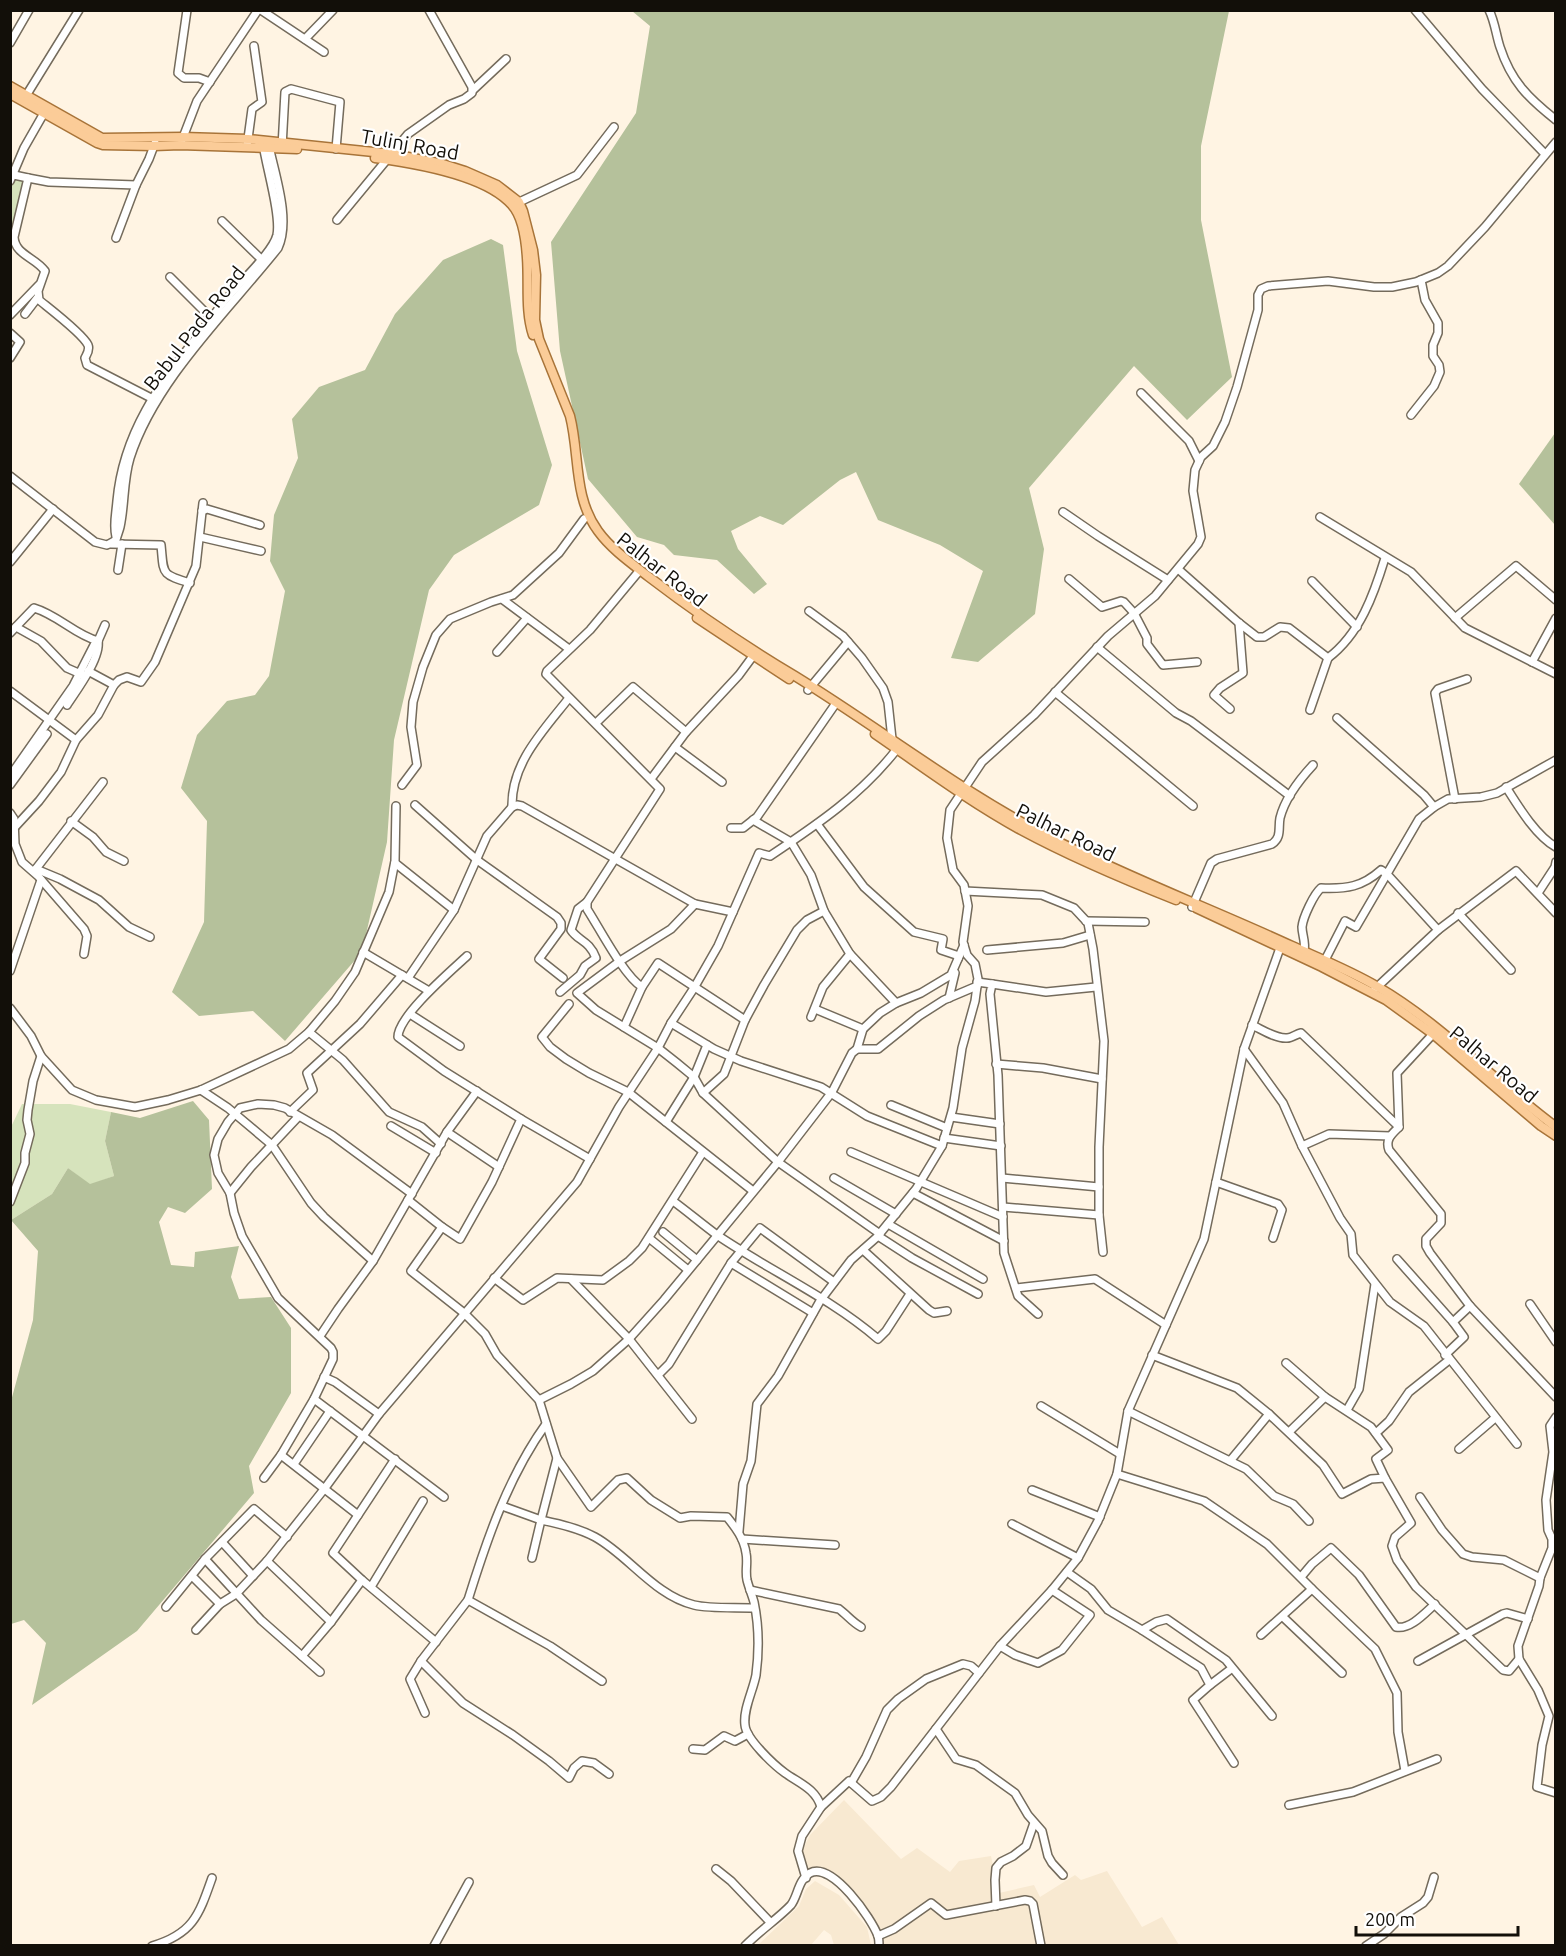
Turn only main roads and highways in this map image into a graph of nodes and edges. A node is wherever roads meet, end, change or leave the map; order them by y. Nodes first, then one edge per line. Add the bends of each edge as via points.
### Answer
1 (10, 86) edge
2 (10, 94) edge
3 (25, 98) junction
4 (155, 142) junction
5 (282, 144) junction
6 (391, 157) junction
7 (586, 518) joint
8 (639, 572) junction
9 (809, 688) junction
10 (962, 790) junction
11 (1193, 904) junction
12 (1324, 963) junction
13 (1375, 989) junction
14 (1556, 1127) edge
15 (1556, 1136) edge

1 - 3 main road, Tulinj Road
2 - 3 main road, Tulinj Road
3 - 4 main road, Tulinj Road via 102,138
3 - 4 main road, Tulinj Road via 97,143 110,146
4 - 5 main road, Tulinj Road
5 - 6 main road, Tulinj Road
5 - 6 main road, Tulinj Road
6 - 7 main road, Tulinj Road via 474,180 516,204 527,256 529,322 567,424 577,494
7 - 8 main road, Palhar Road via 600,542
8 - 9 main road, Palhar Road
8 - 9 main road, Palhar Road via 718,633
9 - 10 main road, Palhar Road
9 - 10 main road, Palhar Road via 892,739
10 - 11 main road, Palhar Road via 1052,839
11 - 12 main road, Palhar Road
11 - 12 main road, Palhar Road via 1280,948
12 - 13 main road, Palhar Road
13 - 14 main road, Palhar Road via 1421,1016
13 - 15 main road, Palhar Road

